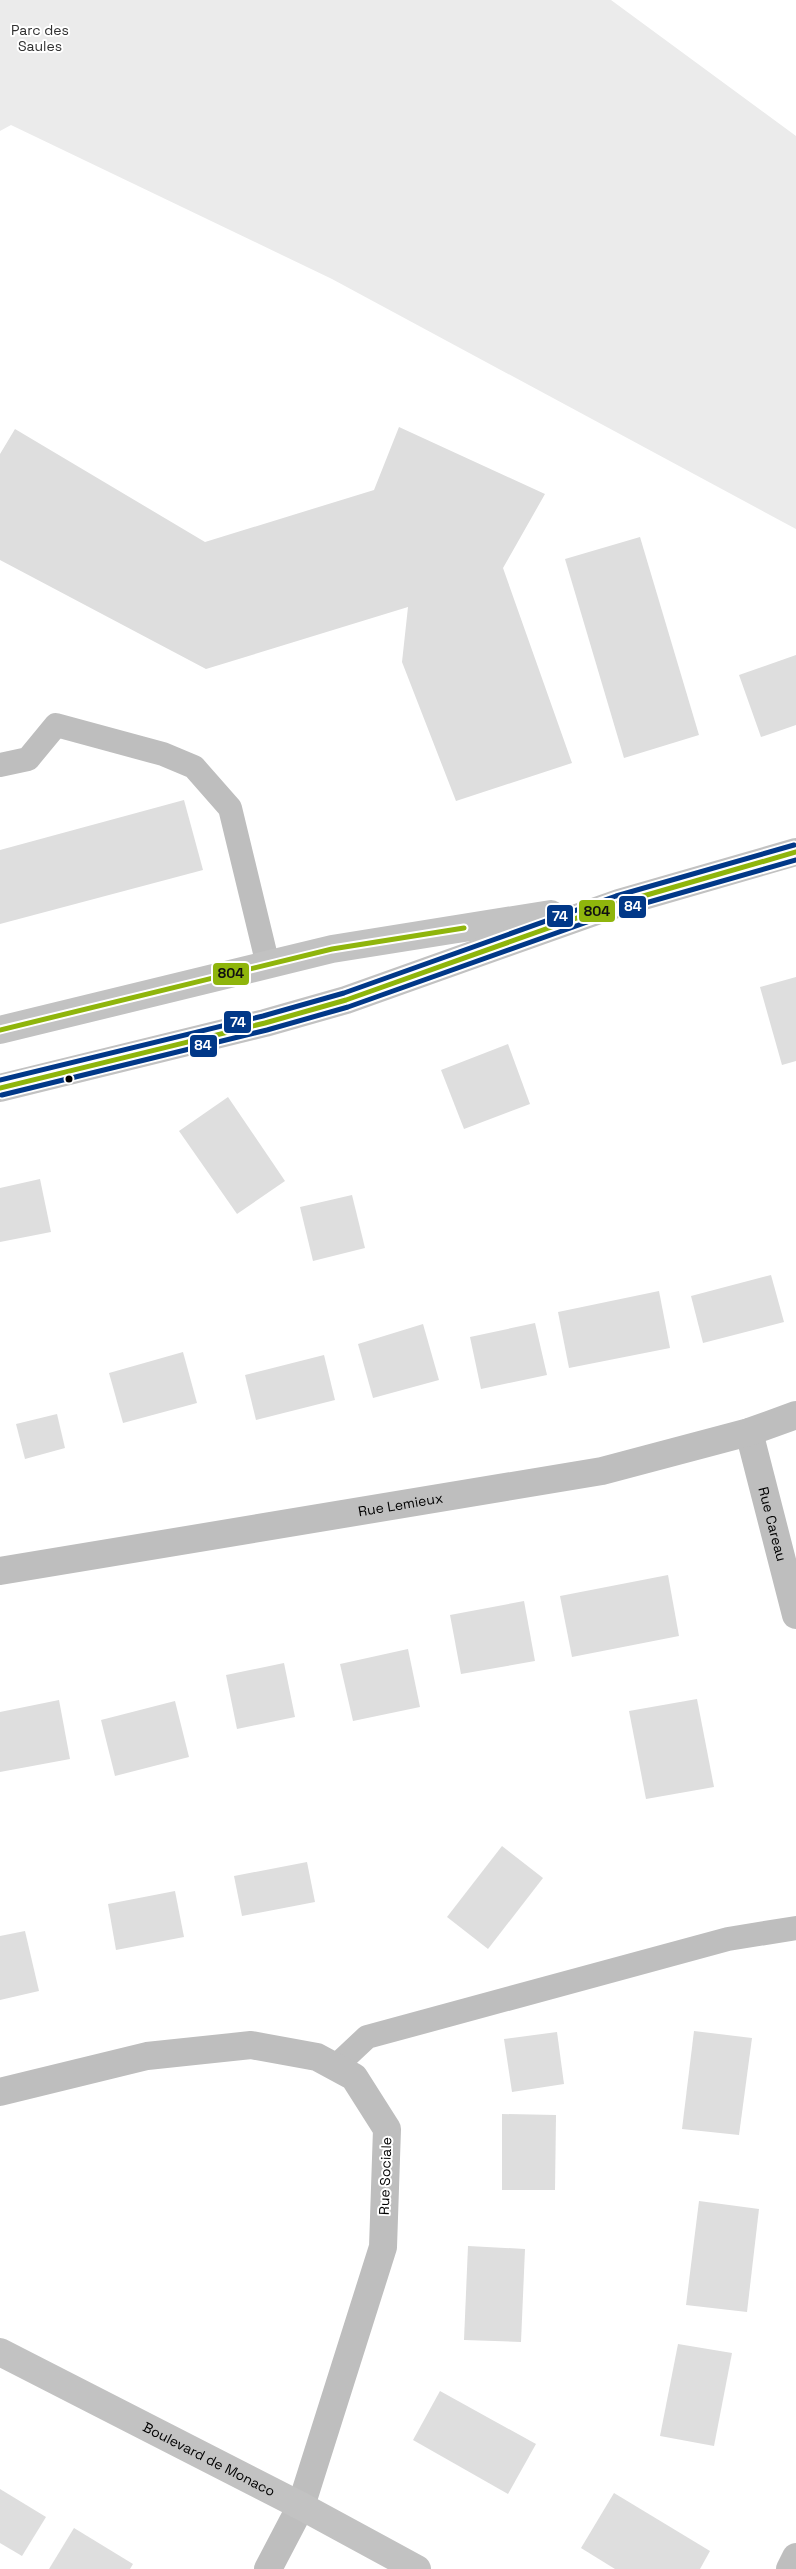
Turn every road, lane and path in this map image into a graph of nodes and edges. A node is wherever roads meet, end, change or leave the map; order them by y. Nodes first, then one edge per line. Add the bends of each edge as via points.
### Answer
1 (0, 765) edge
2 (796, 852) edge
3 (619, 903) junction
4 (268, 965) junction
5 (0, 1030) edge
6 (0, 1088) edge
7 (796, 1416) edge
8 (750, 1432) junction
9 (0, 1570) edge
10 (796, 1615) edge
11 (796, 1928) edge
12 (336, 2067) junction
13 (0, 2092) edge
14 (0, 2352) edge
15 (301, 2506) junction
16 (796, 2557) edge
17 (268, 2569) edge
18 (417, 2569) edge
19 (790, 2569) edge

1 - 4 lane via 28,759 56,725 163,754 194,767 230,808
2 - 3 main road
3 - 4 main road via 332,949
3 - 6 main road via 346,1000
4 - 5 main road
7 - 8 street, Rue Lemieux
8 - 9 street, Rue Lemieux via 602,1471
8 - 10 street, Rue Careau
11 - 12 lane via 728,1939 367,2037
12 - 13 street, Rue Sociale via 317,2057 251,2046 147,2056
12 - 15 street, Rue Sociale via 354,2077 387,2129 383,2247
14 - 15 main road, Boulevard de Monaco
15 - 17 street, Rue Sociale
15 - 18 main road, Boulevard de Monaco
16 - 19 street

